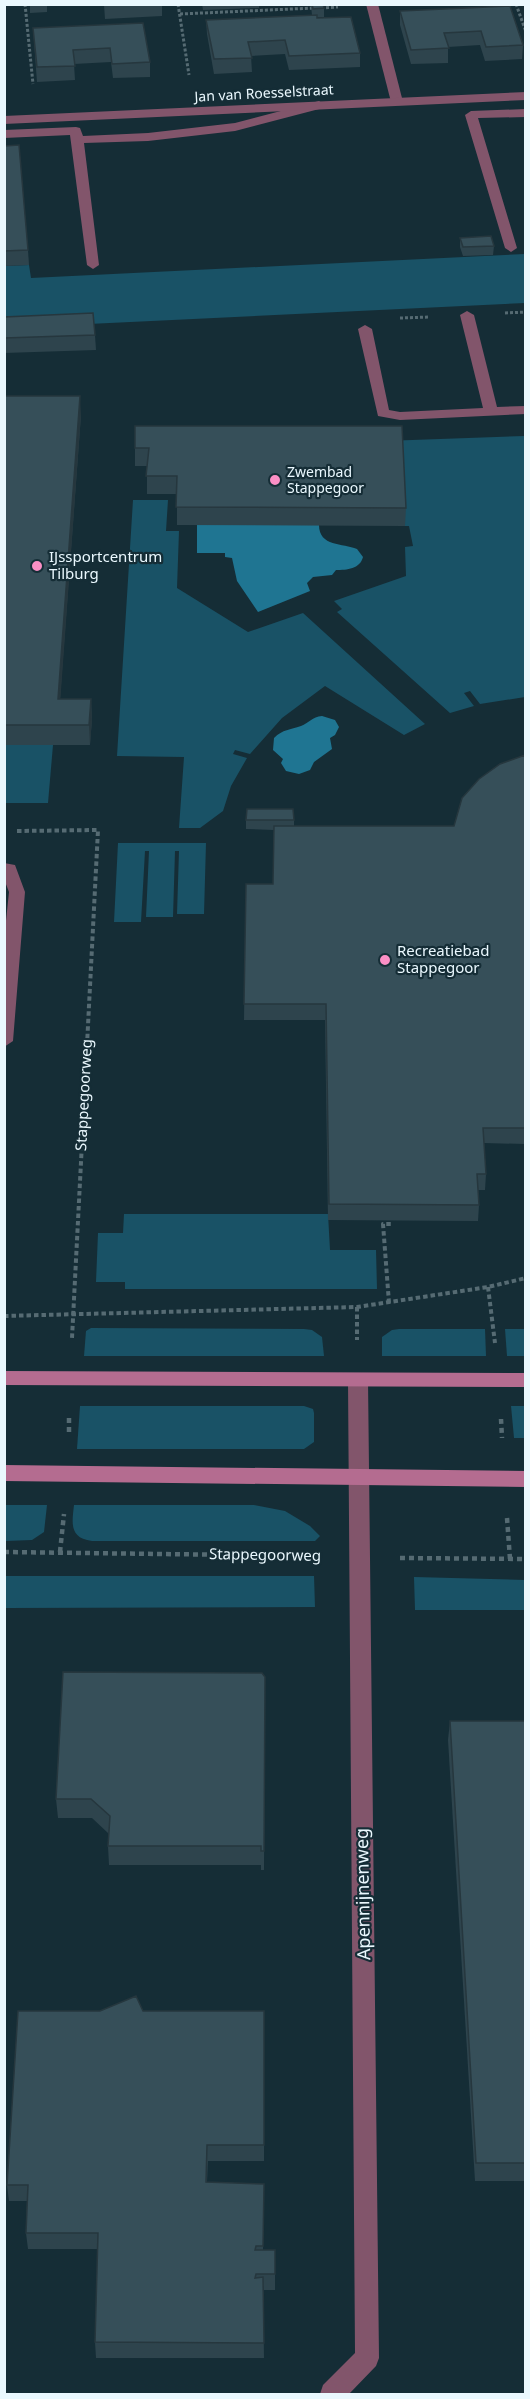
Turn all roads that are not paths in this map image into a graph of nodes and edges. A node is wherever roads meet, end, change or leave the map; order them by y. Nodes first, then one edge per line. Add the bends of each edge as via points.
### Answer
1 (372, 5) edge
2 (525, 96) edge
3 (397, 102) junction
4 (319, 105) junction
5 (525, 112) edge
6 (4, 120) edge
7 (4, 134) edge
8 (77, 140) junction
9 (511, 248) dead end
10 (93, 265) dead end
11 (466, 315) dead end
12 (365, 329) dead end
13 (525, 410) edge
14 (491, 412) junction
15 (4, 868) edge
16 (4, 1041) edge
17 (4, 1378) edge
18 (358, 1380) junction
19 (525, 1380) edge
20 (4, 1473) edge
21 (359, 1477) junction
22 (525, 1479) edge
23 (332, 2394) edge

1 - 3 street
2 - 3 street, Jan van Roesselstraat
3 - 4 street, Jan van Roesselstraat
4 - 6 street, Jan van Roesselstraat
4 - 8 street via 235,127
5 - 9 street via 471,115
7 - 8 street via 76,131
8 - 10 street
11 - 14 street
12 - 14 street via 383,413 399,416
13 - 14 street
15 - 16 street via 9,869 17,892
17 - 18 street
18 - 19 street
18 - 21 street, Apennijnenweg
20 - 21 street
21 - 22 street
21 - 23 street, Apennijnenweg via 367,2358

